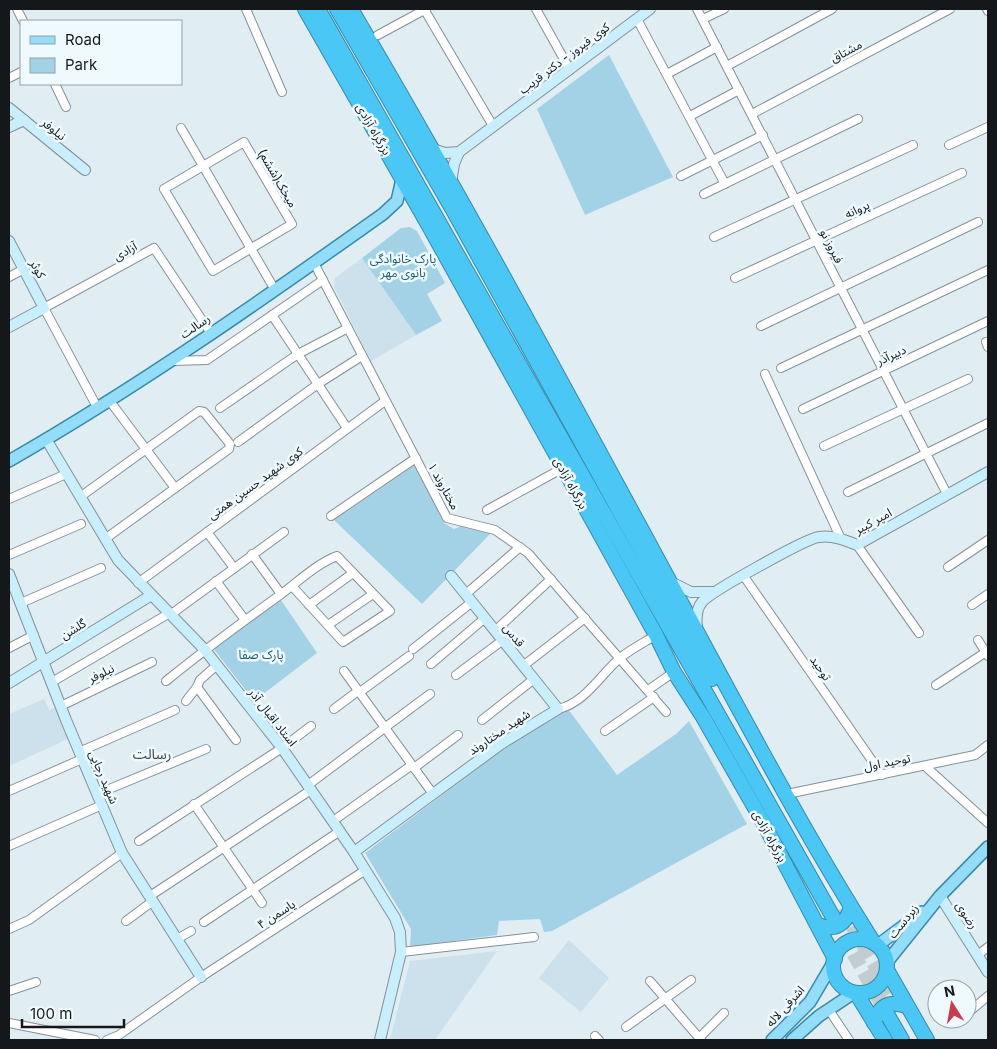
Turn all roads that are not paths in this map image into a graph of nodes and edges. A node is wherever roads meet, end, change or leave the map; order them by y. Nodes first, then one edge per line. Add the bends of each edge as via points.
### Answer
1 (246, 9) edge
2 (305, 9) edge
3 (318, 9) edge
4 (337, 9) edge
5 (351, 9) edge
6 (425, 9) edge
7 (536, 9) edge
8 (650, 9) edge
9 (698, 9) edge
10 (724, 9) edge
11 (832, 9) edge
12 (950, 9) edge
13 (936, 12) edge
14 (637, 19) junction
15 (703, 19) junction
16 (378, 35) dead end
17 (717, 47) junction
18 (727, 66) junction
19 (570, 70) junction
20 (666, 74) junction
21 (55, 85) edge
22 (739, 90) junction
23 (282, 92) dead end
24 (66, 107) dead end
25 (9, 108) edge
26 (752, 114) junction
27 (690, 116) junction
28 (381, 118) junction
29 (24, 120) junction
30 (858, 120) dead end
31 (493, 126) junction
32 (9, 127) edge
33 (988, 127) edge
34 (181, 128) dead end
35 (763, 135) junction
36 (913, 144) dead end
37 (949, 145) dead end
38 (423, 147) junction
39 (385, 149) junction
40 (459, 152) junction
41 (775, 159) junction
42 (713, 160) junction
43 (203, 166) junction
44 (85, 170) dead end
45 (962, 173) dead end
46 (681, 176) dead end
47 (402, 179) junction
48 (725, 184) junction
49 (451, 185) junction
50 (704, 194) dead end
51 (795, 199) junction
52 (392, 207) junction
53 (418, 207) junction
54 (978, 222) dead end
55 (714, 237) dead end
56 (817, 240) junction
57 (9, 241) edge
58 (250, 249) junction
59 (314, 263) junction
60 (24, 269) junction
61 (988, 270) edge
62 (9, 277) edge
63 (735, 278) dead end
64 (323, 280) junction
65 (841, 288) junction
66 (275, 290) junction
67 (44, 308) junction
68 (272, 315) junction
69 (988, 321) edge
70 (761, 326) dead end
71 (9, 327) edge
72 (348, 328) junction
73 (863, 329) junction
74 (210, 332) junction
75 (298, 354) junction
76 (362, 356) junction
77 (168, 361) junction
78 (781, 368) dead end
79 (884, 371) junction
80 (765, 374) dead end
81 (968, 379) dead end
82 (318, 384) junction
83 (108, 400) junction
84 (385, 401) junction
85 (97, 407) junction
86 (220, 408) dead end
87 (803, 409) dead end
88 (904, 409) junction
89 (988, 423) edge
90 (348, 428) junction
91 (46, 439) junction
92 (238, 442) dead end
93 (824, 446) dead end
94 (146, 449) junction
95 (926, 453) junction
96 (416, 458) junction
97 (9, 461) edge
98 (563, 468) junction
99 (988, 473) edge
100 (66, 474) junction
101 (175, 488) junction
102 (848, 492) dead end
103 (948, 494) junction
104 (80, 497) junction
105 (9, 499) edge
106 (487, 510) dead end
107 (331, 516) dead end
108 (81, 524) dead end
109 (207, 532) junction
110 (284, 532) dead end
111 (105, 538) junction
112 (841, 539) junction
113 (988, 540) edge
114 (856, 545) junction
115 (520, 547) junction
116 (252, 554) junction
117 (9, 555) edge
118 (948, 567) dead end
119 (101, 568) dead end
120 (234, 568) junction
121 (354, 573) junction
122 (743, 574) junction
123 (9, 576) edge
124 (451, 576) dead end
125 (551, 579) junction
126 (216, 581) junction
127 (670, 582) junction
128 (138, 583) junction
129 (292, 586) junction
130 (713, 592) junction
131 (282, 594) junction
132 (373, 594) junction
133 (466, 594) junction
134 (988, 594) edge
135 (150, 596) junction
136 (472, 602) junction
137 (21, 603) junction
138 (309, 605) junction
139 (972, 605) dead end
140 (169, 614) junction
141 (485, 618) junction
142 (585, 618) junction
143 (245, 620) junction
144 (328, 626) junction
145 (495, 631) junction
146 (698, 633) junction
147 (919, 633) dead end
148 (34, 635) junction
149 (656, 635) junction
150 (503, 640) junction
151 (978, 640) dead end
152 (9, 648) edge
153 (205, 650) junction
154 (987, 654) edge
155 (620, 658) junction
156 (713, 661) junction
157 (45, 662) junction
158 (152, 662) dead end
159 (431, 664) dead end
160 (217, 665) junction
161 (523, 666) junction
162 (344, 671) dead end
163 (456, 675) dead end
164 (678, 676) junction
165 (534, 679) junction
166 (166, 681) dead end
167 (52, 682) junction
168 (9, 683) edge
169 (936, 685) dead end
170 (708, 686) junction
171 (197, 687) junction
172 (648, 690) junction
173 (359, 691) junction
174 (730, 692) junction
175 (430, 694) dead end
176 (654, 697) junction
177 (186, 701) dead end
178 (61, 706) junction
179 (334, 709) dead end
180 (558, 709) junction
181 (175, 710) dead end
182 (666, 712) dead end
183 (703, 716) junction
184 (482, 720) dead end
185 (311, 726) dead end
186 (386, 728) junction
187 (605, 731) dead end
188 (458, 736) dead end
189 (236, 740) dead end
190 (988, 745) edge
191 (282, 748) junction
192 (206, 749) dead end
193 (81, 755) junction
194 (413, 766) junction
195 (925, 766) junction
196 (882, 774) junction
197 (309, 788) junction
198 (9, 791) edge
199 (98, 794) junction
200 (433, 794) junction
201 (787, 794) junction
202 (194, 804) junction
203 (102, 805) junction
204 (333, 821) junction
205 (988, 823) edge
206 (340, 831) junction
207 (139, 841) dead end
208 (9, 846) edge
209 (988, 847) edge
210 (223, 848) junction
211 (354, 852) junction
212 (122, 853) junction
213 (364, 871) junction
214 (252, 889) junction
215 (940, 896) junction
216 (151, 899) junction
217 (262, 903) dead end
218 (842, 910) junction
219 (126, 921) dead end
220 (204, 922) dead end
221 (818, 925) junction
222 (9, 929) edge
223 (191, 931) dead end
224 (534, 937) dead end
225 (177, 940) junction
226 (876, 944) junction
227 (988, 947) edge
228 (401, 952) junction
229 (978, 955) junction
230 (834, 961) junction
231 (887, 966) junction
232 (988, 972) edge
233 (201, 977) junction
234 (691, 980) dead end
235 (650, 981) dead end
236 (36, 982) dead end
237 (9, 991) edge
238 (855, 992) junction
239 (988, 996) edge
240 (666, 1000) junction
241 (977, 1005) edge
242 (829, 1010) junction
243 (898, 1010) junction
244 (724, 1013) dead end
245 (9, 1023) edge
246 (874, 1023) junction
247 (626, 1027) dead end
248 (700, 1039) edge
249 (95, 1040) edge
250 (107, 1040) edge
251 (380, 1040) edge
252 (772, 1040) edge
253 (792, 1040) edge
254 (849, 1040) edge
255 (885, 1040) edge
256 (902, 1040) edge
257 (916, 1040) edge
258 (927, 1040) edge

1 - 23 street
2 - 39 highway, بزرگراه آزادی
3 - 28 highway, بزرگراه آزادی
4 - 38 highway, بزرگراه آزادی
5 - 38 highway, بزرگراه آزادی
6 - 16 street
6 - 31 street
7 - 19 street
8 - 14 main road, کوی فیروز - دکتر قریب
9 - 15 street, فیروز نو
10 - 15 street
11 - 18 street
12 - 13 street, مشتاق
13 - 26 street, مشتاق
14 - 19 main road, کوی فیروز - دکتر قریب
14 - 20 street
15 - 17 street, فیروز نو
17 - 18 street, فیروز نو
17 - 20 street
18 - 22 street, فیروز نو
19 - 31 main road, کوی فیروز - دکتر قریب
20 - 27 street
21 - 24 street
22 - 26 street, فیروز نو
22 - 27 street
25 - 29 main road, نیلوفر
26 - 35 street, فیروز نو
27 - 42 street
28 - 39 highway
28 - 170 highway, بزرگراه آزادی
29 - 32 main road
29 - 44 main road, نیلوفر
30 - 41 street
31 - 40 main road, کوی فیروز - دکتر قریب
33 - 37 street
34 - 43 street
35 - 41 street, فیروز نو
35 - 42 street
36 - 51 street
38 - 40 main road via 446,153
38 - 49 highway, بزرگراه آزادی
38 - 170 highway, بزرگراه آزادی
39 - 47 highway, بزرگراه آزادی
40 - 49 main road
41 - 48 street
41 - 51 street, فیروز نو
42 - 46 street
42 - 48 street
43 - 58 street
43 - 58 street via 164,188 213,271
43 - 58 street, میخک(ششم) via 244,142 292,224
45 - 56 street, پروانه
47 - 52 main road via 399,196
47 - 53 highway, بزرگراه آزادی
48 - 50 street
49 - 127 highway, بزرگراه آزادی
51 - 55 street
51 - 56 street, فیروز نو
52 - 53 main road
52 - 59 main road, رسالت
53 - 98 highway, بزرگراه آزادی
54 - 65 street
56 - 63 street, پروانه
56 - 65 street, فیروز نو
57 - 60 main road, کوثر
58 - 66 street
59 - 64 street, مختاروند ۱
59 - 66 main road, رسالت
60 - 62 street
60 - 67 main road, کوثر
61 - 73 street
64 - 68 street
64 - 72 street, مختاروند ۱
65 - 70 street
65 - 73 street, فیروز نو
66 - 74 main road, رسالت
67 - 71 main road
67 - 74 street, آزادی via 154,248
67 - 85 street
68 - 75 street
68 - 77 street via 207,360
69 - 79 street, دبیرآذر
72 - 75 street
72 - 76 street, مختاروند ۱
73 - 78 street
73 - 79 street, فیروز نو
74 - 77 main road, رسالت
75 - 82 street
75 - 86 street
76 - 82 street
76 - 84 street, مختاروند ۱
77 - 83 main road, رسالت
79 - 87 street, دبیرآذر
79 - 88 street, فیروز نو
80 - 112 street
81 - 88 street
82 - 90 street
82 - 92 street
83 - 85 main road, رسالت
83 - 94 street
84 - 90 street, کوی شهید حسین همتی
84 - 96 street, مختاروند ۱
85 - 91 main road, رسالت
88 - 93 street
88 - 95 street, فیروز نو
89 - 95 street
90 - 109 street, کوی شهید حسین همتی
91 - 97 main road, رسالت
91 - 100 main road, استاد اقبال آذر
94 - 101 street
94 - 101 street via 199,412 204,412 230,444 229,449
94 - 104 street
95 - 102 street
95 - 103 street, فیروز نو
96 - 107 street
96 - 115 street, مختاروند ۱ via 447,518 495,530
98 - 106 street
98 - 149 highway, بزرگراه آزادی
99 - 103 main road, امیر کبیر
100 - 104 main road, استاد اقبال آذر
100 - 105 street
101 - 111 street
103 - 114 main road, امیر کبیر
104 - 111 main road, استاد اقبال آذر
108 - 117 street
109 - 120 street
109 - 128 street, کوی شهید حسین همتی
110 - 116 street
111 - 128 main road, استاد اقبال آذر via 118,560
112 - 114 main road, امیر کبیر
112 - 122 main road, امیر کبیر via 818,536
113 - 118 street
114 - 147 street
115 - 125 street, مختاروند ۱
115 - 133 street
116 - 120 street
116 - 131 street
119 - 137 street
120 - 126 street
121 - 129 street via 338,556
121 - 132 street
121 - 138 street
122 - 130 main road, امیر کبیر
122 - 196 street, توحید
123 - 137 main road, شهید رجایی
124 - 133 main road, قدس
125 - 142 street, مختاروند ۱
125 - 145 street
126 - 140 street
126 - 143 street
127 - 130 main road via 691,592
127 - 146 highway, بزرگراه آزادی
128 - 135 main road, استاد اقبال آذر
129 - 131 street
129 - 138 street
130 - 146 main road via 699,607 696,618
131 - 143 street
132 - 144 street
132 - 144 street via 390,611 343,642
133 - 136 main road, قدس
134 - 139 street
135 - 140 main road, استاد اقبال آذر
135 - 157 main road, گلشن
136 - 141 main road, قدس
136 - 173 street
137 - 148 main road, شهید رجایی
138 - 144 street
140 - 153 main road, استاد اقبال آذر
140 - 167 street
141 - 145 main road, قدس
141 - 159 street
142 - 155 street, مختاروند ۱
142 - 161 street
143 - 153 street
145 - 150 main road, قدس
146 - 156 highway, بزرگراه آزادی
148 - 152 street
148 - 157 main road, شهید رجایی
149 - 155 street, شهید مختاروند
149 - 164 highway, بزرگراه آزادی
150 - 161 main road, قدس
150 - 163 street
151 - 154 street
153 - 160 main road, استاد اقبال آذر
153 - 166 street
154 - 169 street
155 - 172 street, مختاروند ۱
155 - 180 street, شهید مختاروند via 568,707
156 - 170 highway
156 - 174 highway, بزرگراه آزادی
157 - 167 main road, شهید رجایی
157 - 168 main road, گلشن
158 - 178 street, نیلوفر
160 - 171 street
160 - 191 main road, استاد اقبال آذر
161 - 165 main road, قدس
162 - 173 street
164 - 170 highway
164 - 172 street
164 - 183 highway, بزرگراه آزادی
165 - 180 main road, قدس
165 - 184 street
167 - 178 main road, شهید رجایی
170 - 174 highway
170 - 183 highway
170 - 218 highway, بزرگراه آزادی
171 - 177 street
171 - 189 street
172 - 176 street, مختاروند ۱
173 - 179 street
173 - 186 street
174 - 201 highway, بزرگراه آزادی
175 - 186 street
176 - 182 street, مختاروند ۱
176 - 187 street
178 - 193 main road, شهید رجایی
180 - 200 main road, شهید مختاروند via 501,744
181 - 193 street
183 - 221 highway, بزرگراه آزادی
185 - 191 street
186 - 194 street
186 - 197 street
188 - 194 street
190 - 195 street, توحید اول via 976,755
191 - 197 main road, استاد اقبال آذر
191 - 202 street
192 - 199 street
193 - 198 street
193 - 199 main road, شهید رجایی
194 - 200 street
194 - 204 street
195 - 196 street, توحید اول
195 - 205 street
196 - 201 street, توحید اول
197 - 204 main road, استاد اقبال آذر
197 - 210 street
199 - 203 main road, شهید رجایی
200 - 211 main road, شهید مختاروند
201 - 218 highway, بزرگراه آزادی
202 - 207 street
202 - 210 street
203 - 208 street
203 - 212 main road, شهید رجایی
204 - 206 main road, استاد اقبال آذر
206 - 211 main road, استاد اقبال آذر
206 - 214 street
209 - 215 main road, زبردست
210 - 214 street
210 - 216 street
211 - 213 main road, استاد اقبال آذر
212 - 216 main road, شهید رجایی
212 - 222 street via 29,920
213 - 228 main road, استاد اقبال آذر via 394,918 400,932
213 - 233 street, یاسمن ۴
214 - 217 street
214 - 220 street
215 - 226 main road, زبردست
215 - 229 main road, رضوی
215 - 231 main road, زبردست
216 - 219 street
216 - 225 main road, شهید رجایی
218 - 221 highway via 848,918 839,926 828,929
218 - 226 highway, بزرگراه آزادی
221 - 230 highway, بزرگراه آزادی
223 - 225 street
224 - 228 street
225 - 233 main road, شهید رجایی
226 - 230 highway via 866,940 849,942 842,946
226 - 231 highway
227 - 229 street
228 - 251 main road, استاد اقبال آذر
229 - 232 main road, رضوی
230 - 238 highway via 836,978
230 - 252 main road, اشرفی لاله via 810,1002
231 - 238 highway via 884,978 872,990
231 - 243 highway
233 - 250 street, یاسمن ۴
234 - 240 street
235 - 240 street
236 - 237 street
238 - 242 main road
238 - 246 highway
239 - 241 street
240 - 247 street
240 - 248 street
242 - 253 main road
242 - 254 street
243 - 246 highway via 896,1002 884,1005
243 - 256 highway
243 - 257 highway
243 - 258 highway
244 - 248 street
245 - 249 street
246 - 255 highway

